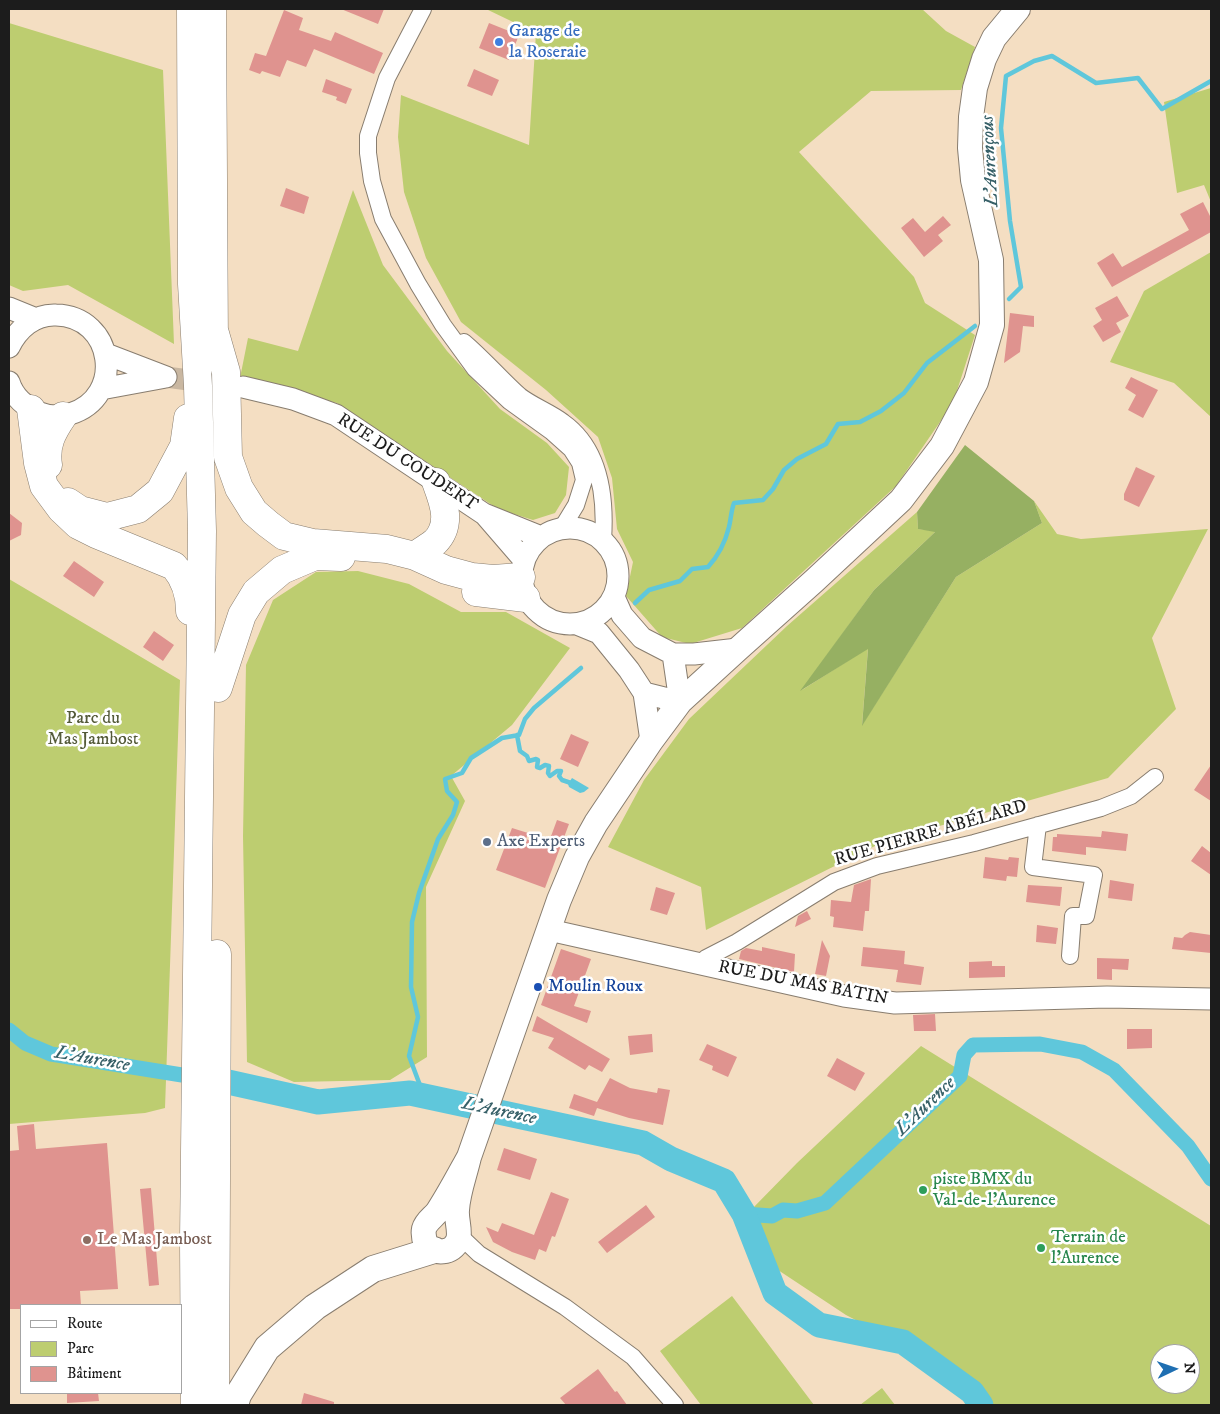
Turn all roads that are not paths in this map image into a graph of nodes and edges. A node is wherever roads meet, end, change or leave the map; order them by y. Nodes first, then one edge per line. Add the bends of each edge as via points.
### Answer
1 (191, 9) edge
2 (212, 9) edge
3 (423, 9) edge
4 (1018, 9) edge
5 (9, 308) edge
6 (36, 319) junction
7 (213, 325) junction
8 (443, 325) junction
9 (9, 347) edge
10 (106, 354) junction
11 (9, 382) edge
12 (198, 386) junction
13 (243, 387) dead end
14 (101, 389) junction
15 (31, 409) junction
16 (63, 416) junction
17 (436, 482) junction
18 (484, 514) junction
19 (562, 528) junction
20 (541, 536) junction
21 (603, 540) junction
22 (415, 556) junction
23 (524, 578) junction
24 (614, 597) junction
25 (577, 624) junction
26 (738, 649) junction
27 (674, 654) junction
28 (209, 693) junction
29 (644, 693) junction
30 (680, 702) junction
31 (651, 740) junction
32 (1155, 777) dead end
33 (1038, 824) junction
34 (549, 930) junction
35 (1070, 956) dead end
36 (701, 964) junction
37 (1211, 999) edge
38 (470, 1157) junction
39 (433, 1218) junction
40 (450, 1240) junction
41 (195, 1405) edge
42 (215, 1405) edge
43 (235, 1405) edge
44 (675, 1405) edge

1 - 12 highway via 192,284
2 - 7 highway
3 - 8 street via 387,78 368,136 368,152 383,219
4 - 26 main road via 994,38 984,59 971,117 973,180 991,270 992,325 976,382 942,446 901,500
5 - 6 street
6 - 9 street via 24,326
6 - 10 street via 65,315 79,320 100,340
7 - 22 highway via 226,372 228,457 239,488 254,512 284,536 313,543 387,549
7 - 28 highway via 219,519
8 - 19 street via 475,369 509,401 571,448 580,463 584,480 576,505
8 - 21 street via 522,397 564,422 585,442 599,474 605,513
10 - 14 street via 106,378
10 - 14 street via 166,377
11 - 15 street via 20,401
12 - 16 highway via 188,412 184,446 160,491 138,509 107,517 80,510 65,500 52,481 47,446
12 - 28 highway
13 - 17 street, RUE DU COUDERT via 293,399 336,415
14 - 16 street via 85,407
15 - 16 street via 46,416
15 - 28 highway via 44,486 61,509 78,525 174,566 182,575 190,599 191,660
17 - 18 street, RUE DU COUDERT
17 - 22 highway via 444,504 446,524 436,541
18 - 20 street, RUE DU COUDERT
18 - 23 street, RUE DU COUDERT
19 - 20 street
19 - 21 street via 591,532
20 - 23 street via 531,547
21 - 24 street via 618,567
22 - 23 highway via 446,570 472,576
23 - 25 street via 535,610 547,619
23 - 28 highway via 465,590 404,566 357,558 315,556 282,570 256,592 242,615
24 - 25 street via 592,620
24 - 27 street via 622,616 642,638
25 - 29 street via 599,633
26 - 27 street
26 - 30 main road
27 - 30 street
28 - 41 highway via 194,1241
28 - 42 highway
29 - 30 street
29 - 31 street
30 - 31 main road
31 - 34 main road via 577,857
32 - 33 street, RUE PIERRE ABÉLARD via 1131,796 1109,805
33 - 35 street via 1033,867 1094,875 1086,916 1073,916
33 - 36 street, RUE PIERRE ABÉLARD via 877,866 834,882
34 - 36 street, RUE DU MAS BATIN
34 - 38 main road
36 - 37 street, RUE DU MAS BATIN via 844,996 895,1003 1107,997
38 - 39 main road
38 - 40 main road
39 - 40 main road via 441,1215 450,1218
39 - 40 main road via 424,1228 425,1242
40 - 43 main road via 373,1269 315,1307 267,1348
40 - 44 street via 479,1254 565,1307 633,1357

